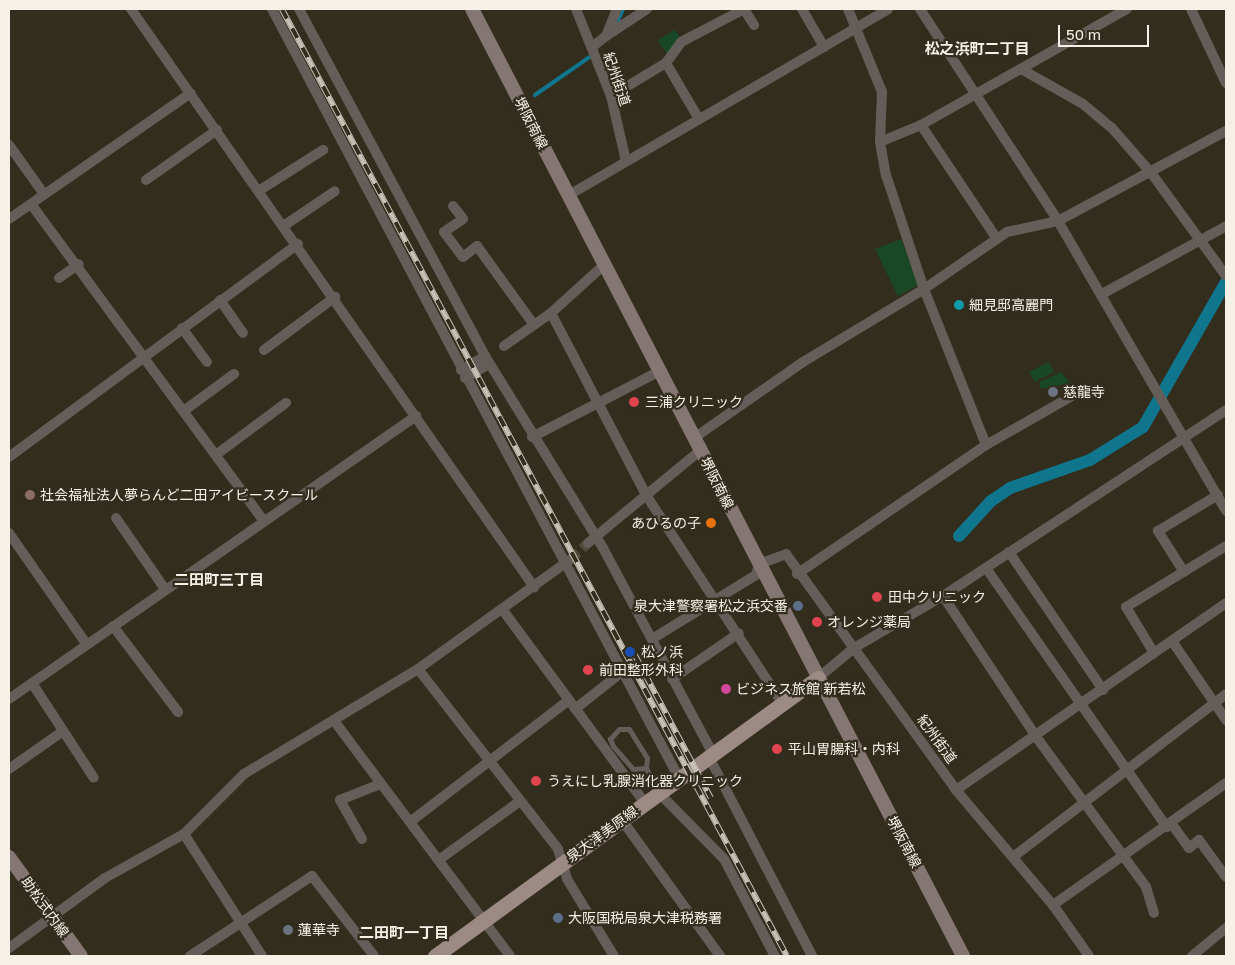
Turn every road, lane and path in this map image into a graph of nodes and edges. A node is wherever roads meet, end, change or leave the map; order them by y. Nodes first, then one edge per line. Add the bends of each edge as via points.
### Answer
1 (131, 9) edge
2 (272, 9) edge
3 (299, 9) edge
4 (472, 9) edge
5 (576, 9) edge
6 (616, 9) edge
7 (647, 9) edge
8 (744, 9) edge
9 (802, 9) edge
10 (848, 9) edge
11 (888, 9) edge
12 (920, 9) edge
13 (1127, 9) edge
14 (1191, 9) edge
15 (754, 25) dead end
16 (856, 29) junction
17 (606, 36) junction
18 (592, 47) junction
19 (824, 47) junction
20 (666, 63) junction
21 (1021, 69) junction
22 (1226, 83) edge
23 (191, 93) junction
24 (975, 95) junction
25 (611, 96) junction
26 (699, 119) junction
27 (921, 125) junction
28 (217, 130) junction
29 (1226, 131) edge
30 (880, 142) junction
31 (9, 145) edge
32 (323, 150) dead end
33 (626, 161) junction
34 (1152, 174) junction
35 (146, 180) dead end
36 (260, 190) junction
37 (335, 191) dead end
38 (44, 194) junction
39 (569, 196) junction
40 (31, 204) junction
41 (454, 206) dead end
42 (9, 219) edge
43 (1058, 221) junction
44 (285, 225) junction
45 (1226, 226) edge
46 (996, 239) junction
47 (1198, 240) junction
48 (298, 244) junction
49 (79, 264) junction
50 (605, 264) junction
51 (1226, 276) edge
52 (59, 278) dead end
53 (924, 289) junction
54 (1102, 294) junction
55 (335, 297) junction
56 (220, 300) junction
57 (551, 313) junction
58 (534, 325) junction
59 (182, 328) junction
60 (243, 333) dead end
61 (504, 346) dead end
62 (264, 350) dead end
63 (143, 356) junction
64 (487, 360) junction
65 (207, 362) dead end
66 (660, 371) junction
67 (234, 374) dead end
68 (463, 374) junction
69 (1086, 388) dead end
70 (597, 402) junction
71 (286, 403) dead end
72 (185, 410) junction
73 (1226, 410) edge
74 (416, 416) junction
75 (1185, 436) junction
76 (532, 437) junction
77 (697, 444) junction
78 (986, 445) junction
79 (216, 454) junction
80 (9, 457) edge
81 (646, 495) junction
82 (1218, 495) junction
83 (1226, 511) edge
84 (116, 518) dead end
85 (263, 520) junction
86 (9, 533) edge
87 (591, 541) junction
88 (1226, 546) edge
89 (1009, 552) junction
90 (567, 562) junction
91 (759, 564) junction
92 (986, 568) junction
93 (1184, 572) junction
94 (797, 574) junction
95 (534, 587) junction
96 (165, 590) junction
97 (943, 596) junction
98 (717, 599) junction
99 (1226, 603) edge
100 (503, 610) junction
101 (113, 626) junction
102 (739, 633) junction
103 (652, 639) junction
104 (1172, 641) junction
105 (87, 645) junction
106 (854, 648) junction
107 (1154, 653) junction
108 (418, 669) junction
109 (622, 672) junction
110 (818, 678) junction
111 (672, 679) junction
112 (32, 683) junction
113 (1103, 690) junction
114 (1226, 694) edge
115 (9, 699) edge
116 (782, 703) junction
117 (1214, 704) junction
118 (572, 705) junction
119 (1081, 706) junction
120 (178, 712) dead end
121 (1226, 720) edge
122 (335, 722) junction
123 (63, 731) junction
124 (1036, 738) junction
125 (711, 755) junction
126 (490, 763) junction
127 (646, 768) junction
128 (9, 770) edge
129 (1127, 771) junction
130 (94, 778) dead end
131 (679, 778) junction
132 (1226, 783) edge
133 (380, 784) junction
134 (956, 790) junction
135 (658, 792) junction
136 (520, 801) junction
137 (645, 803) junction
138 (1084, 804) junction
139 (622, 820) junction
140 (410, 822) junction
141 (1169, 825) junction
142 (184, 834) junction
143 (362, 839) dead end
144 (1124, 856) junction
145 (9, 857) edge
146 (1013, 857) junction
147 (440, 859) junction
148 (563, 863) junction
149 (1226, 877) edge
150 (1053, 905) junction
151 (1154, 913) dead end
152 (51, 915) junction
153 (484, 922) junction
154 (238, 923) junction
155 (1226, 928) edge
156 (9, 948) edge
157 (81, 956) edge
158 (190, 956) edge
159 (262, 956) edge
160 (374, 956) edge
161 (434, 956) edge
162 (510, 956) edge
163 (614, 956) edge
164 (720, 956) edge
165 (775, 956) edge
166 (812, 956) edge
167 (963, 956) edge
168 (1089, 956) edge
169 (1192, 956) edge

1 - 23 street
2 - 68 street
3 - 64 street
4 - 39 main road, 堺阪南線
5 - 18 street, 紀州街道
6 - 17 street
7 - 17 street
8 - 15 street
8 - 20 street via 680,42
9 - 19 street
10 - 16 street
11 - 16 street
12 - 24 street
13 - 21 street
14 - 22 street
16 - 19 street
16 - 30 street via 882,92
17 - 18 street
18 - 25 street, 紀州街道
19 - 26 street
20 - 25 street
20 - 26 street
21 - 24 street
21 - 34 street via 1083,104
23 - 28 street
23 - 38 street
24 - 27 street
24 - 43 street
25 - 33 street, 紀州街道
26 - 33 street
27 - 30 street
27 - 46 street
28 - 35 street
28 - 36 street
29 - 34 street
30 - 53 street via 886,175
31 - 38 street
32 - 36 street via 305,156
33 - 39 street
34 - 43 street
34 - 47 street
36 - 44 street
37 - 44 street
38 - 40 street
39 - 50 main road, 堺阪南線
40 - 42 street
40 - 49 street
41 - 58 street via 463,220 444,232 463,257 477,246
43 - 46 street via 1007,232
43 - 54 street
44 - 48 street
45 - 47 street
46 - 53 street
47 - 51 street
47 - 54 street
48 - 55 street
48 - 56 street
49 - 52 street
49 - 63 street
50 - 57 street
50 - 66 main road, 堺阪南線
53 - 77 street via 803,362
53 - 78 street
54 - 75 street
55 - 62 street
55 - 74 street
56 - 59 street
56 - 60 street
57 - 58 street
57 - 70 street
58 - 61 street
59 - 63 street
59 - 65 street
63 - 72 street
63 - 80 street
64 - 68 street
64 - 76 street
66 - 70 street
66 - 77 main road, 堺阪南線
67 - 72 street
68 - 90 street
69 - 78 street
70 - 76 street
70 - 81 street
71 - 79 street
72 - 79 street
73 - 75 street
74 - 85 street
74 - 95 street
75 - 82 street
75 - 89 street
76 - 87 street
77 - 81 street
77 - 91 main road, 堺阪南線
78 - 94 street
79 - 85 street
81 - 87 street
81 - 98 street
82 - 83 street
82 - 93 street via 1158,531
84 - 96 street
85 - 96 street
86 - 105 street
87 - 103 street
88 - 93 street
89 - 92 street
89 - 113 street
90 - 95 street
90 - 109 street
91 - 94 street, 紀州街道 via 786,554
91 - 98 street via 756,575
91 - 110 main road, 堺阪南線
92 - 97 street
92 - 119 street
93 - 107 street via 1126,608
94 - 106 street, 紀州街道
95 - 100 street
96 - 101 street
97 - 106 street
97 - 124 street
98 - 102 street
98 - 103 street
99 - 104 street
100 - 108 street
100 - 118 street
101 - 105 street
101 - 120 street
102 - 111 street
102 - 116 street
103 - 111 street
104 - 107 street
104 - 117 street
105 - 112 street
106 - 110 street
106 - 134 street, 紀州街道
107 - 113 street
108 - 122 street
108 - 126 street
109 - 118 street
109 - 131 street
110 - 116 main road, 泉大津美原線
110 - 167 main road, 堺阪南線
111 - 125 street
112 - 115 street
112 - 123 street
113 - 119 street
114 - 117 street
116 - 125 main road, 泉大津美原線
117 - 121 street
117 - 129 street
118 - 126 street
118 - 137 street
119 - 124 street
119 - 129 street
122 - 133 street
122 - 142 street via 244,774
123 - 128 street
123 - 130 street
124 - 134 street
124 - 138 street
125 - 131 main road, 泉大津美原線
125 - 166 street
126 - 136 street
126 - 140 street
127 - 127 lane via 633,769 613,746 610,739 619,729 629,729 647,758
127 - 135 lane
129 - 138 street
129 - 141 street
131 - 135 main road, 泉大津美原線
132 - 141 street
133 - 140 street
133 - 143 street via 340,800
134 - 146 street, 紀州街道
135 - 137 main road, 泉大津美原線
135 - 165 street via 724,859
136 - 147 street
136 - 148 street
137 - 139 main road, 泉大津美原線
138 - 144 street
138 - 146 street
139 - 148 main road, 泉大津美原線
139 - 164 street
140 - 147 street
141 - 144 street
141 - 149 street via 1190,848 1199,840
142 - 152 street via 105,878
142 - 154 street
144 - 150 street
144 - 151 street via 1146,887
145 - 152 main road, 助松式内線
146 - 150 street, 紀州街道
147 - 153 street
148 - 153 main road, 泉大津美原線
148 - 163 street via 567,879
150 - 168 street, 紀州街道
152 - 156 street
152 - 157 main road, 助松式内線
153 - 161 main road, 泉大津美原線
153 - 162 street
154 - 158 street
154 - 159 street
154 - 160 street via 312,876
155 - 169 street

